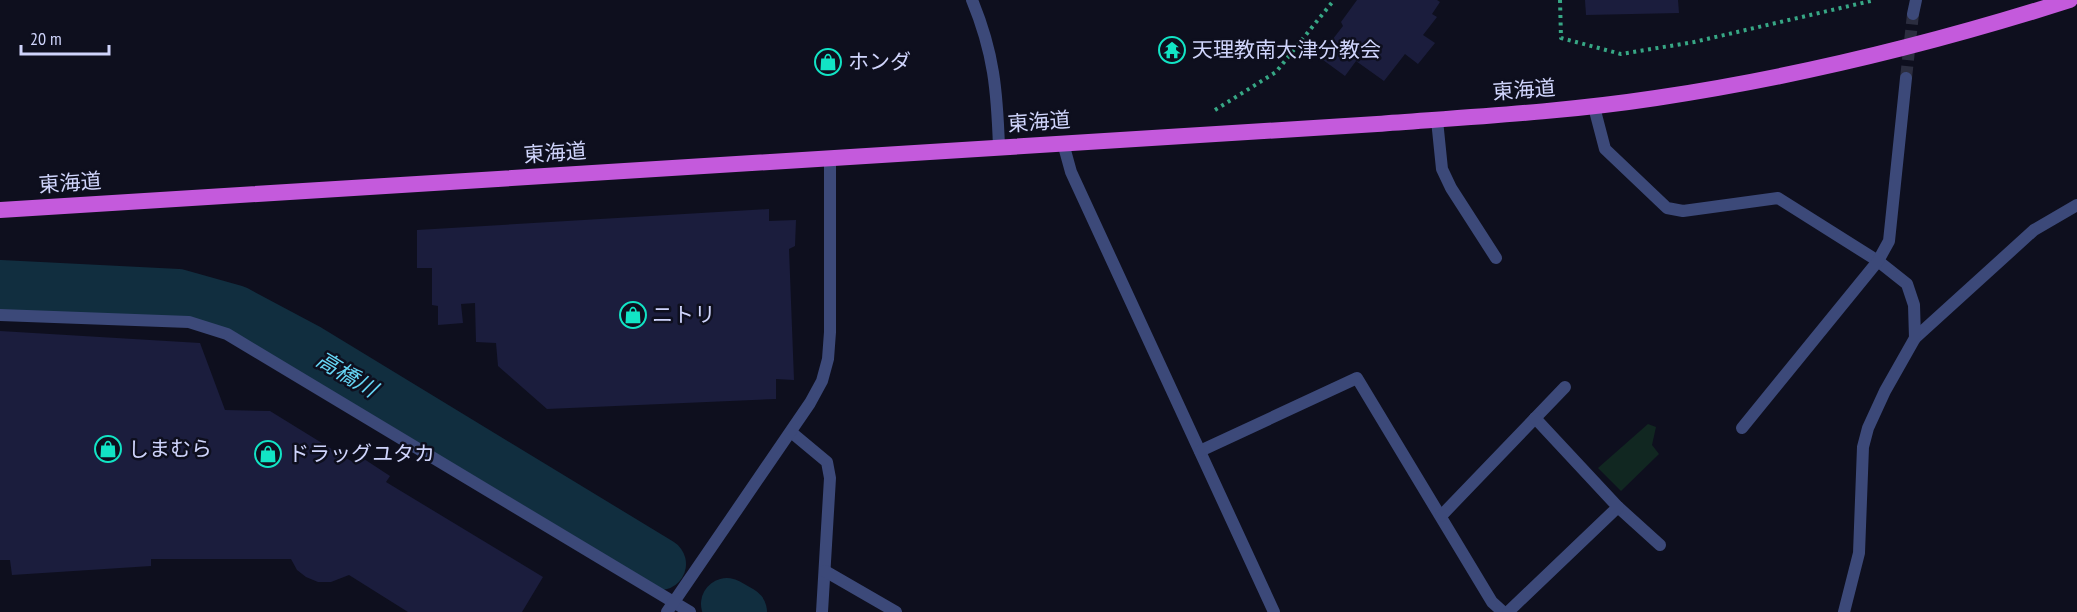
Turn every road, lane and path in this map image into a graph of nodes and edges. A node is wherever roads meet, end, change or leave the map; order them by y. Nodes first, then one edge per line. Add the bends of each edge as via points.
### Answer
1 (972, 0) edge
2 (1334, 0) edge
3 (1560, 0) edge
4 (1875, 0) edge
5 (1916, 0) edge
6 (2070, 0) edge
7 (1913, 14) tunnel mouth
8 (1905, 78) tunnel mouth
9 (1594, 107) junction
10 (1210, 114) dead end
11 (1437, 120) junction
12 (1063, 143) junction
13 (999, 147) junction
14 (830, 159) junction
15 (2077, 205) edge
16 (0, 210) edge
17 (1496, 258) dead end
18 (1878, 261) junction
19 (0, 315) edge
20 (1915, 338) junction
21 (1565, 387) dead end
22 (1536, 418) junction
23 (1742, 428) dead end
24 (791, 432) junction
25 (1200, 451) junction
26 (1618, 507) junction
27 (1441, 516) junction
28 (1660, 545) dead end
29 (825, 571) junction
30 (670, 607) edge
31 (690, 612) edge
32 (822, 612) edge
33 (896, 612) edge
34 (1274, 612) edge
35 (1503, 612) edge
36 (1508, 612) edge
37 (1844, 612) edge

1 - 13 street via 987,36 994,71
2 - 10 path via 1276,72
3 - 4 path via 1561,38 1621,54 1694,42
5 - 7 street
6 - 9 highway, 東海道 via 1826,66
8 - 18 street via 1889,241
9 - 11 highway, 東海道
9 - 18 street via 1605,149 1667,208 1683,211 1778,198
11 - 12 highway, 東海道
11 - 17 street via 1442,169
12 - 13 highway, 東海道
12 - 25 street via 1071,172
13 - 14 highway, 東海道
14 - 16 highway, 東海道
14 - 24 street via 828,359 822,381
15 - 20 street via 2034,230
18 - 20 street via 1907,284 1914,305
18 - 23 street
19 - 30 street via 189,322 226,334
20 - 37 street via 1885,391 1863,447 1859,553
21 - 22 street
22 - 26 street
22 - 27 street
24 - 29 street via 827,462 830,478
24 - 30 street
25 - 27 street via 1357,378
25 - 34 street
26 - 28 street
26 - 36 street
27 - 35 street via 1492,602
29 - 32 street
29 - 33 street
30 - 31 street

